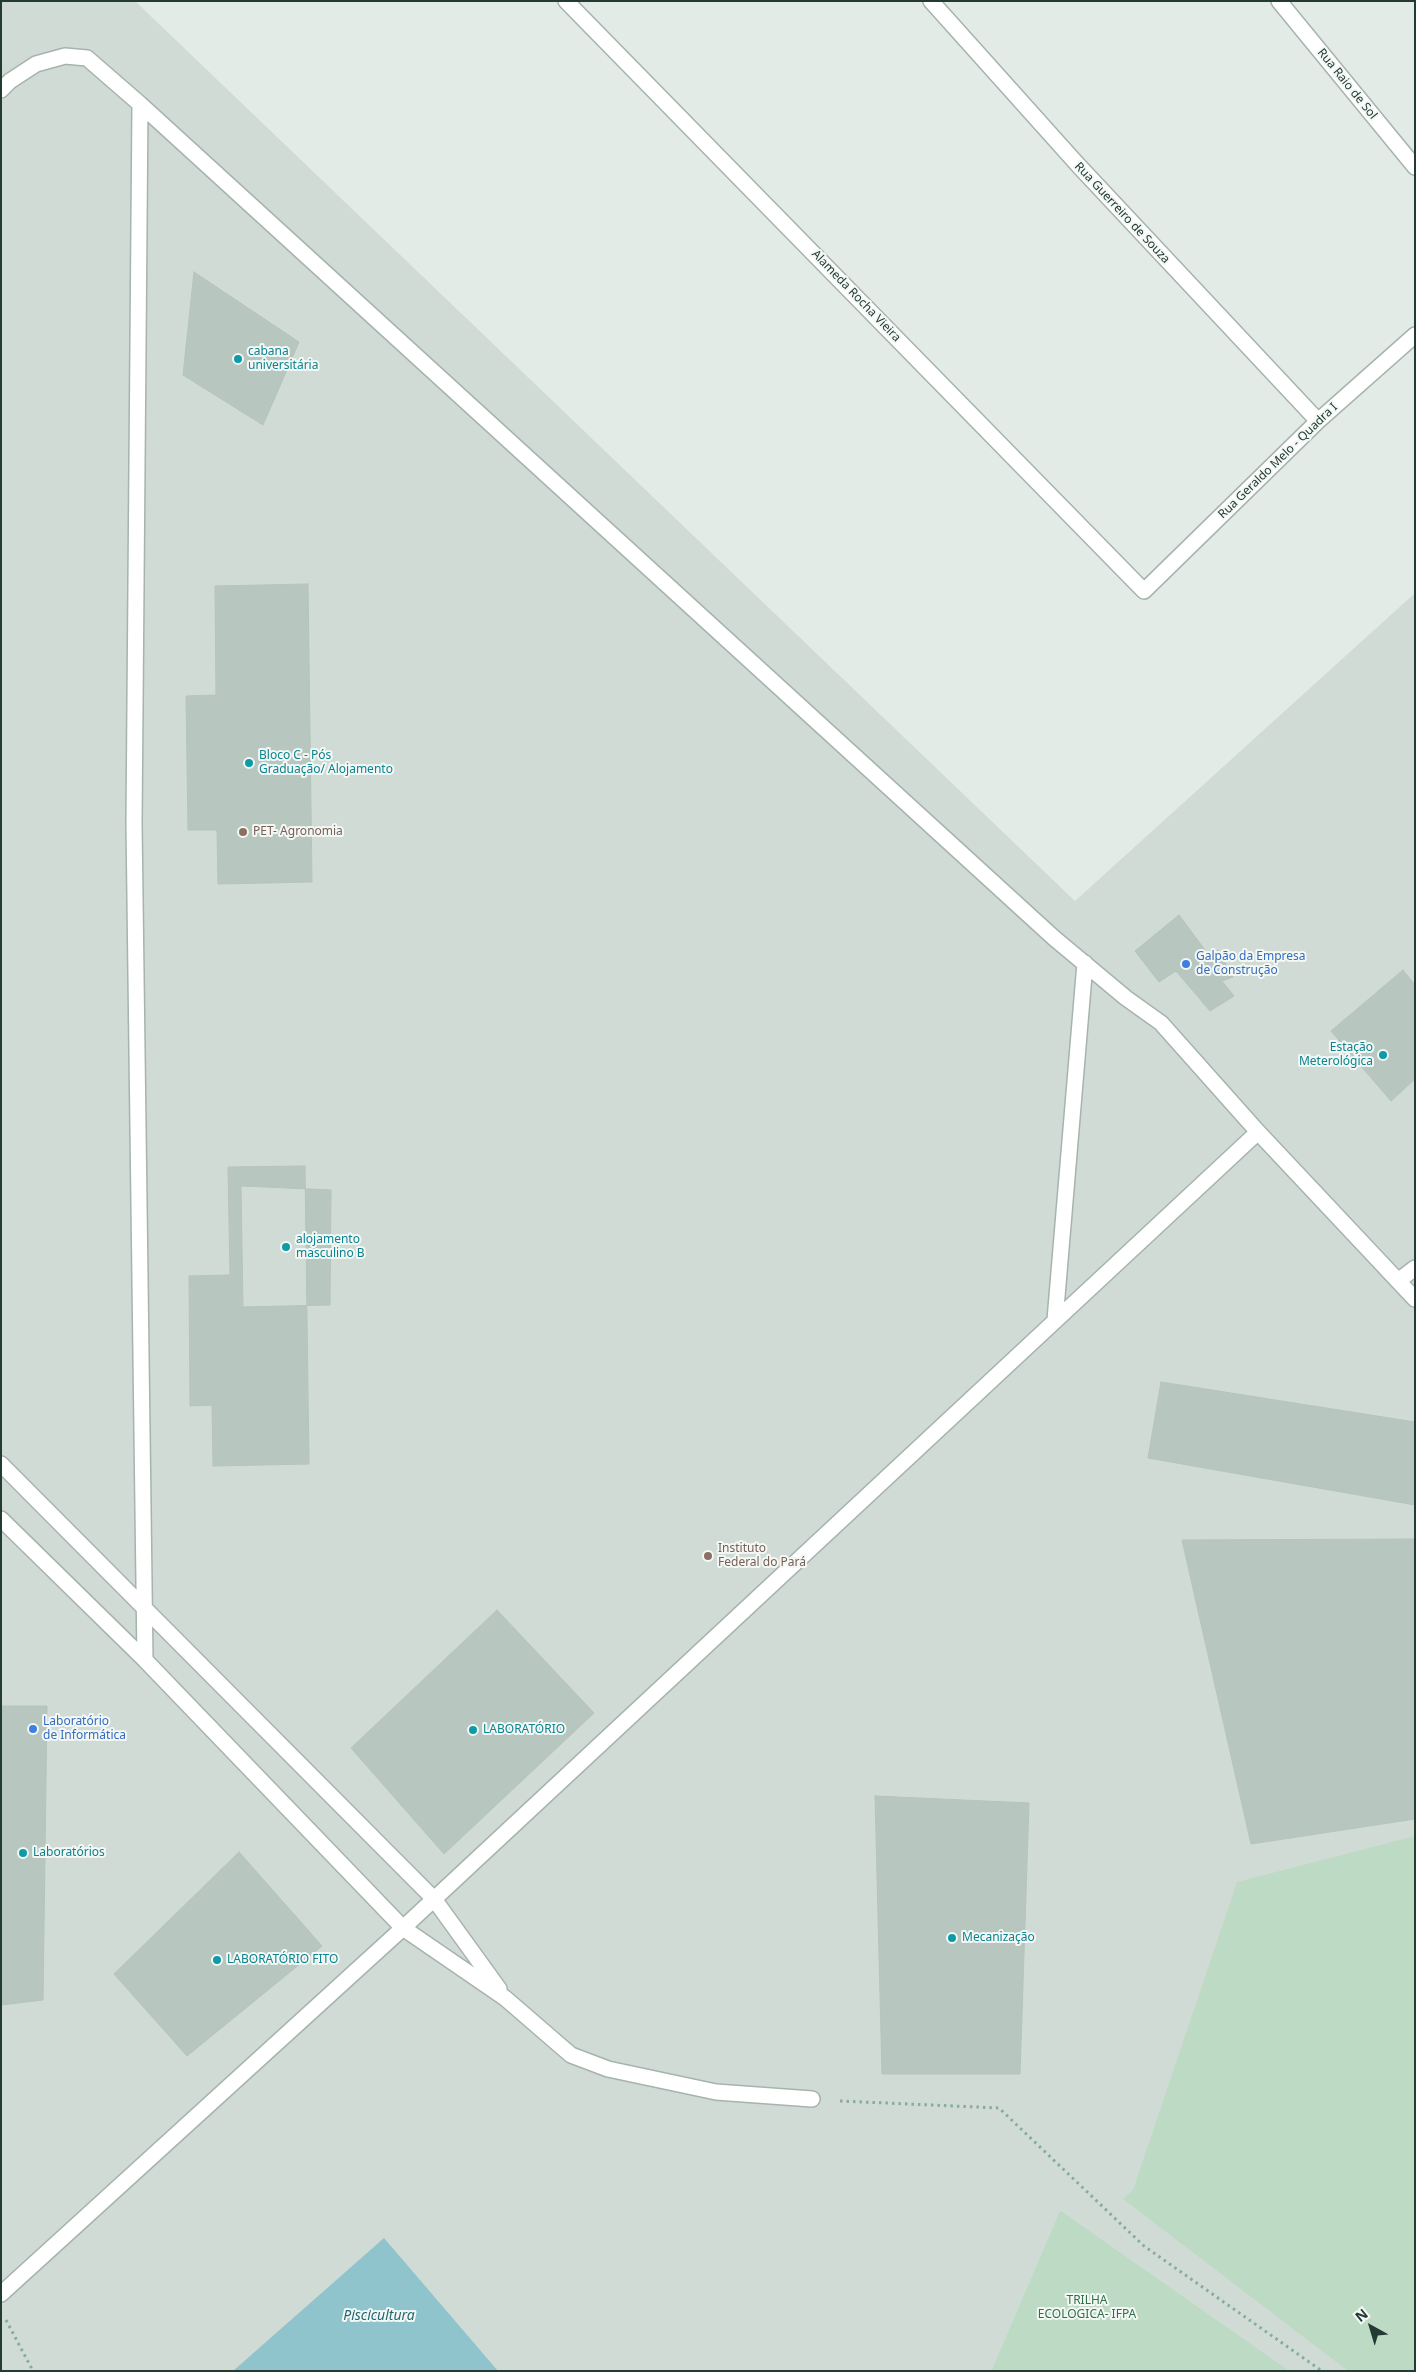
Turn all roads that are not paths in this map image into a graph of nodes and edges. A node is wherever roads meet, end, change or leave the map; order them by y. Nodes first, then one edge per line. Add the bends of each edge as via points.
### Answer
1 (566, 1) edge
2 (931, 1) edge
3 (1279, 1) edge
4 (1, 90) edge
5 (140, 104) junction
6 (1415, 168) edge
7 (1415, 335) edge
8 (1318, 421) junction
9 (1144, 591) joint
10 (1085, 964) junction
11 (1258, 1132) junction
12 (1415, 1268) edge
13 (1398, 1281) junction
14 (1415, 1300) edge
15 (1055, 1320) junction
16 (1, 1464) edge
17 (1, 1520) edge
18 (144, 1606) junction
19 (145, 1660) junction
20 (434, 1899) junction
21 (403, 1928) junction
22 (505, 1998) junction
23 (812, 2099) road end
24 (1, 2294) edge

1 - 9 street, Alameda Rocha Vieira
2 - 8 street, Rua Guerreiro de Souza via 1078,165
3 - 6 street, Rua Raio de Sol
4 - 5 street via 36,64 65,56 87,58
5 - 10 street
5 - 18 street via 134,824
7 - 8 street, Rua Geraldo Melo - Quadra I
8 - 9 street, Rua Geraldo Melo - Quadra I
10 - 11 street via 1161,1023
10 - 15 street
11 - 13 street
11 - 15 street
12 - 13 street
13 - 14 street
15 - 20 street
16 - 18 street
17 - 19 street
18 - 19 street
18 - 20 street
19 - 21 street
20 - 21 street
20 - 22 street
21 - 22 street
21 - 24 street
22 - 23 street via 571,2055 608,2069 716,2092

